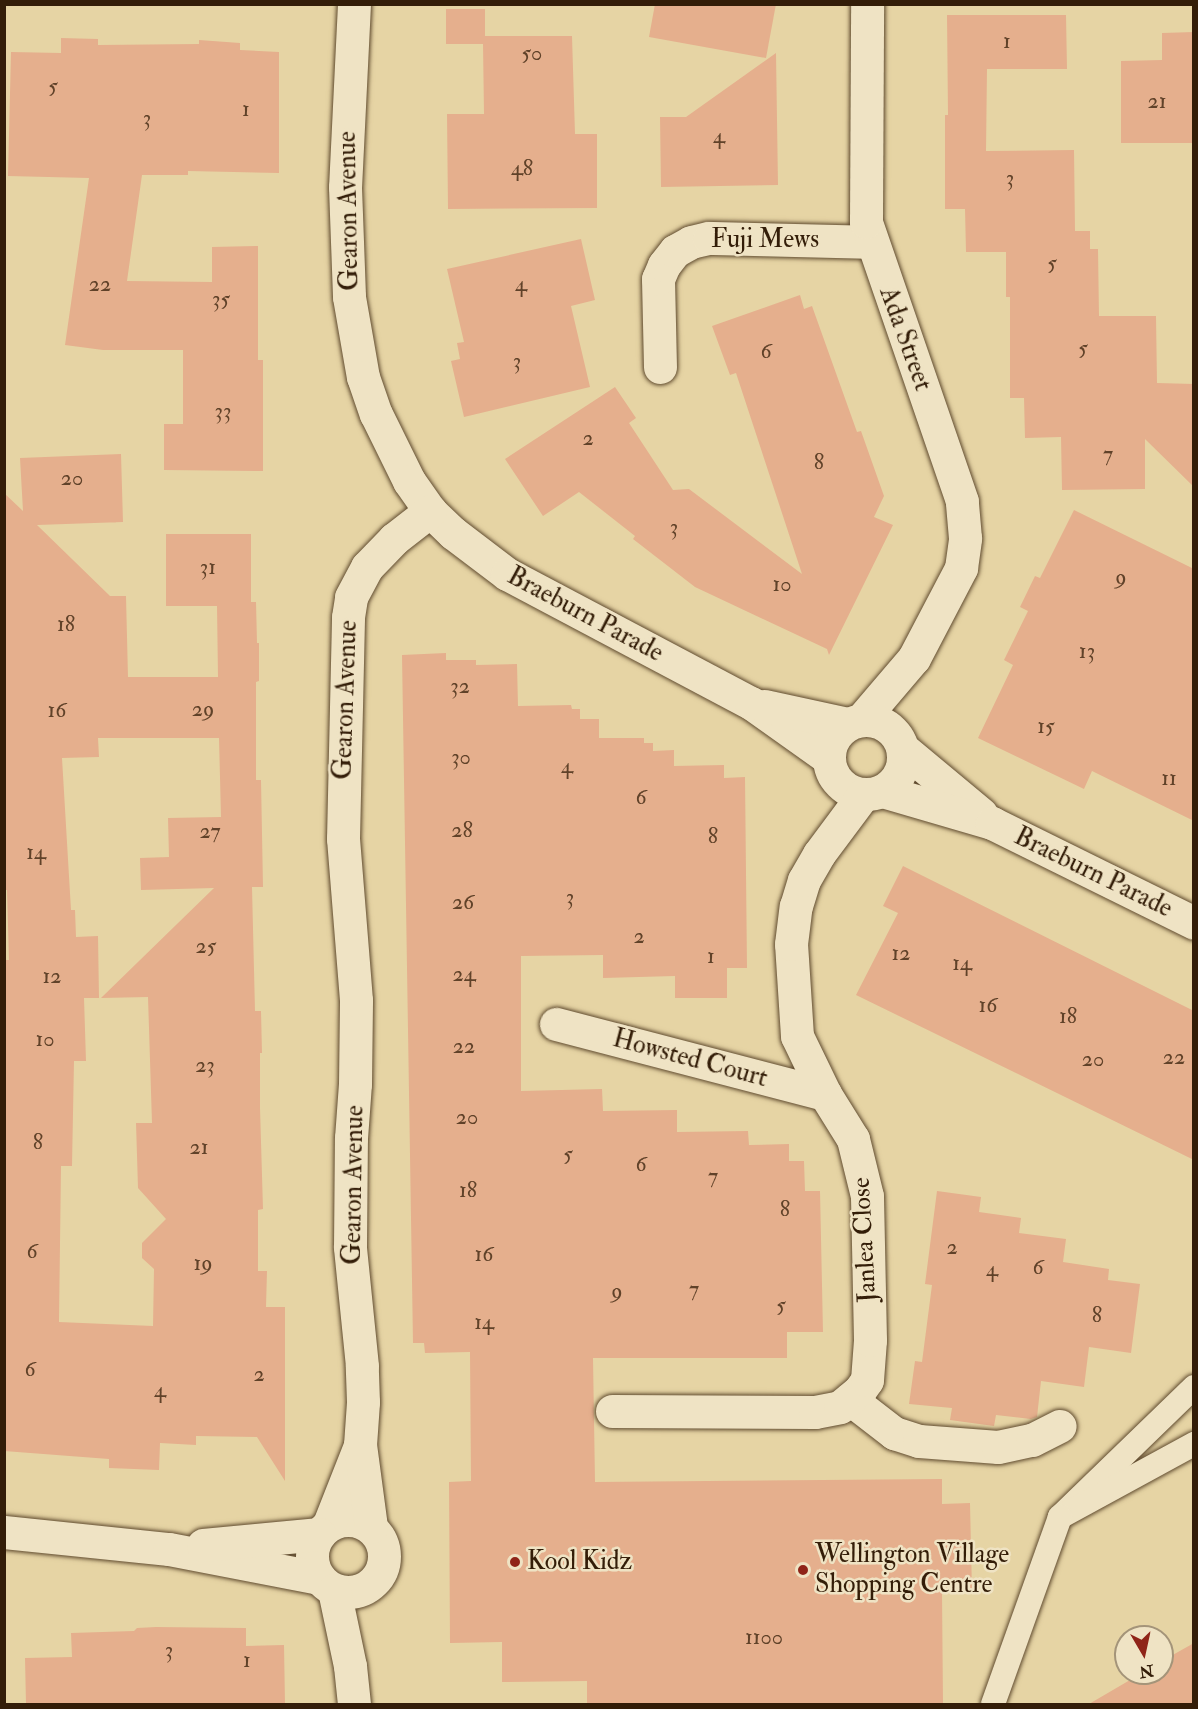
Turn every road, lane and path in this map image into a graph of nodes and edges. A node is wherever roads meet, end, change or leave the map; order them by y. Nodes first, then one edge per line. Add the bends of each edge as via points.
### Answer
1 (354, 4) edge
2 (867, 4) edge
3 (870, 242) junction
4 (660, 367) dead end
5 (430, 511) junction
6 (914, 658) junction
7 (751, 703) junction
8 (855, 722) junction
9 (900, 742) junction
10 (831, 767) junction
11 (873, 793) junction
12 (992, 823) junction
13 (819, 854) junction
14 (1194, 923) edge
15 (556, 1024) dead end
16 (825, 1094) junction
17 (1194, 1387) edge
18 (850, 1400) junction
19 (612, 1411) dead end
20 (1060, 1426) dead end
21 (1194, 1444) edge
22 (360, 1445) junction
23 (1060, 1517) junction
24 (370, 1527) junction
25 (324, 1529) junction
26 (4, 1532) edge
27 (169, 1549) junction
28 (327, 1584) junction
29 (371, 1584) junction
30 (350, 1666) junction
31 (354, 1704) edge
32 (993, 1704) edge

1 - 5 street, Gearon Avenue via 345,187 349,297 363,377 376,414 409,481
2 - 3 street, Ada Street via 866,222
3 - 4 street, Fuji Mews via 709,238 675,251 658,279
3 - 6 street, Ada Street via 962,501 961,568
5 - 7 street, Braeburn Parade via 507,574
5 - 22 street, Gearon Avenue via 367,567 351,597 348,617 343,839 356,1000 350,1247 362,1375
6 - 8 street, Ada Street
6 - 9 street, Ada Street
7 - 8 street, Braeburn Parade
7 - 10 street, Braeburn Parade
8 - 9 street via 887,726
8 - 10 street via 832,738
9 - 11 street via 900,774 892,784
9 - 12 street, Braeburn Parade
10 - 11 street via 842,786
10 - 13 street, Janlea Close
11 - 12 street, Braeburn Parade
11 - 13 street, Janlea Close
12 - 14 street, Braeburn Parade
13 - 16 street, Janlea Close via 804,880 796,906 792,944 797,1036
15 - 16 street, Howsted Court
16 - 18 street, Janlea Close via 853,1139 867,1196 869,1370 867,1380
17 - 23 lane
18 - 19 street via 840,1407 814,1412
18 - 20 street via 894,1433 919,1441 998,1447 1032,1440
21 - 23 lane
22 - 24 street, Gearon Avenue
22 - 25 street, Gearon Avenue
23 - 32 lane
24 - 25 street via 350,1520
24 - 29 street via 383,1544 385,1555 379,1576
25 - 27 street
25 - 28 street via 311,1556 313,1568
26 - 27 street
27 - 28 street
28 - 29 street via 353,1592
28 - 30 street
29 - 30 street
30 - 31 street

